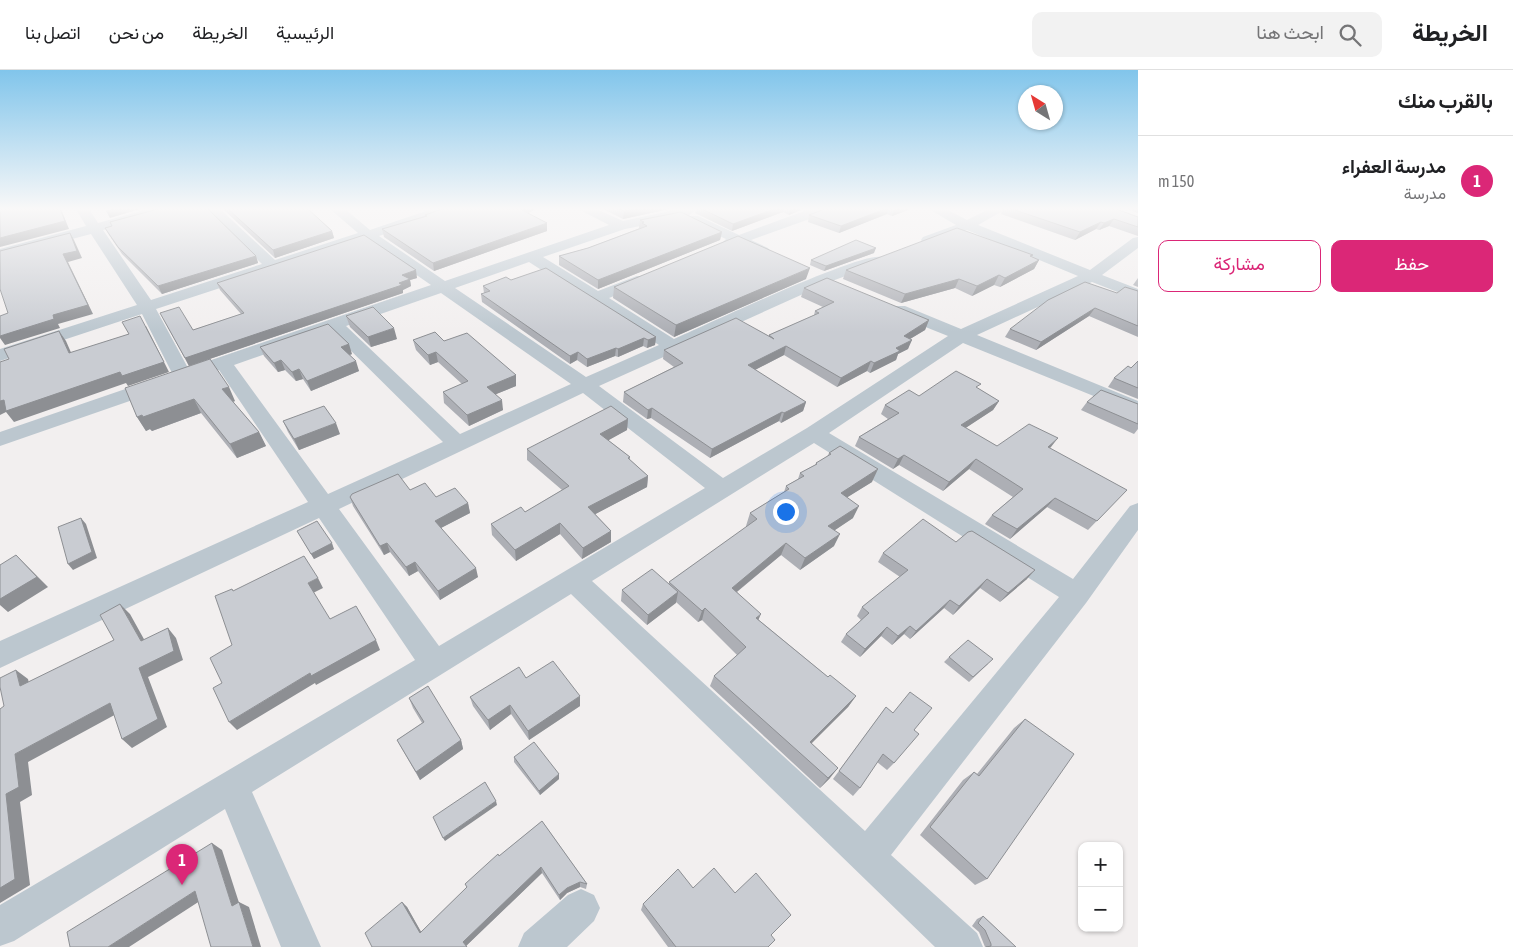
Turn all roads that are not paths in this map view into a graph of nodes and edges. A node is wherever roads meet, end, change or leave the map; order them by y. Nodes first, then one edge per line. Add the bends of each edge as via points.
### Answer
1 (15, 250) edge
2 (108, 250) edge
3 (256, 250) edge
4 (318, 250) edge
5 (390, 250) edge
6 (552, 250) edge
7 (760, 250) edge
8 (901, 250) edge
9 (1028, 250) edge
10 (1126, 250) edge
11 (0, 254) edge
12 (532, 257) junction
13 (781, 259) edge
14 (272, 265) junction
15 (653, 274) edge
16 (1091, 276) junction
17 (445, 287) junction
18 (1138, 294) edge
19 (598, 297) junction
20 (146, 306) junction
21 (889, 306) edge
22 (335, 325) junction
23 (961, 336) junction
24 (673, 346) junction
25 (0, 355) edge
26 (223, 363) junction
27 (183, 377) junction
28 (584, 385) junction
29 (1138, 408) edge
30 (814, 433) junction
31 (0, 439) edge
32 (458, 444) junction
33 (722, 489) junction
34 (324, 507) junction
35 (1138, 512) edge
36 (572, 579) junction
37 (1076, 595) junction
38 (0, 655) edge
39 (434, 664) junction
40 (233, 786) junction
41 (867, 857) junction
42 (581, 908) dead end
43 (0, 927) edge
44 (301, 947) edge
45 (538, 947) edge
46 (963, 947) edge

1 - 11 street
2 - 20 street
3 - 14 street
4 - 14 street
5 - 17 street
6 - 12 street
7 - 13 street
8 - 24 street via 826,278
9 - 16 street
10 - 16 street
12 - 17 street
12 - 19 street
14 - 20 street
15 - 19 street
16 - 18 street
16 - 23 street
17 - 22 street
17 - 28 street
19 - 24 street
20 - 25 street
20 - 27 street
21 - 23 street
22 - 26 street
22 - 32 street
23 - 29 street
23 - 30 street
24 - 28 street
26 - 27 street
26 - 34 street
27 - 31 street
28 - 32 street
28 - 33 street
30 - 33 street
30 - 37 street
32 - 34 street
33 - 36 street
34 - 38 street
34 - 39 street
35 - 37 street
36 - 39 street
36 - 41 street
37 - 41 street
39 - 40 street
40 - 43 street
40 - 44 street
41 - 46 street
42 - 45 street

